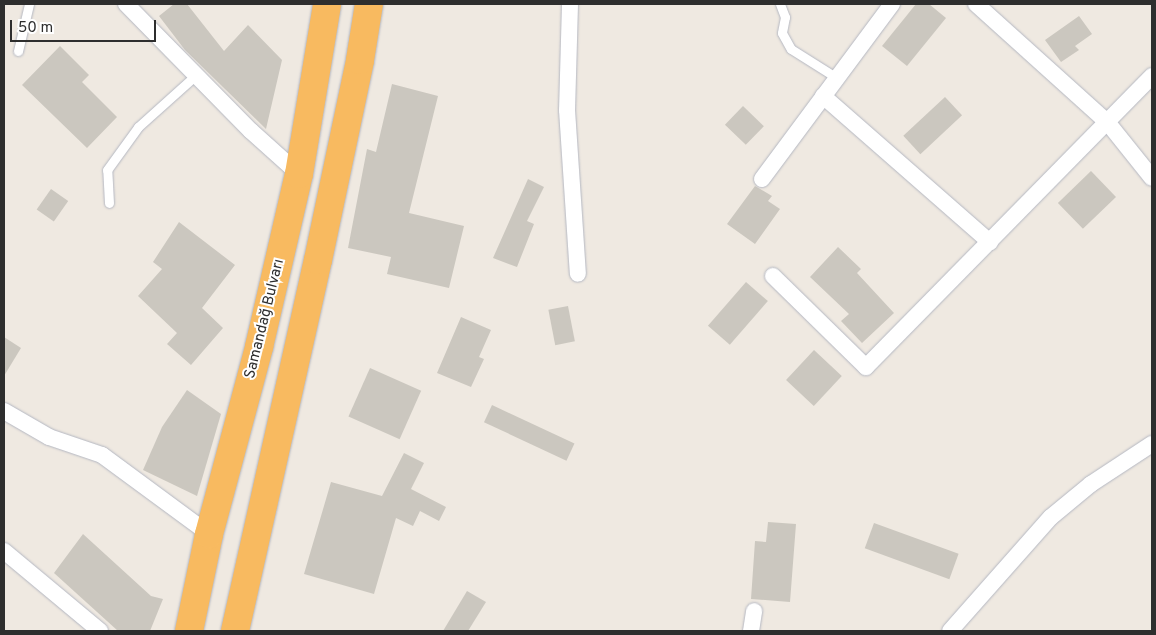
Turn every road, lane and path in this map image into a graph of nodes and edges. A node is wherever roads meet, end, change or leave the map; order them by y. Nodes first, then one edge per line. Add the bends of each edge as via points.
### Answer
1 (29, 4) edge
2 (126, 4) edge
3 (327, 4) edge
4 (369, 4) edge
5 (570, 4) edge
6 (780, 4) edge
7 (892, 4) edge
8 (976, 4) edge
9 (18, 51) dead end
10 (196, 75) junction
11 (1152, 76) edge
12 (837, 78) junction
13 (823, 96) junction
14 (1108, 123) junction
15 (299, 174) junction
16 (1152, 178) edge
17 (762, 179) dead end
18 (109, 203) dead end
19 (990, 242) junction
20 (578, 274) dead end
21 (773, 276) dead end
22 (4, 411) edge
23 (1152, 444) edge
24 (209, 534) junction
25 (4, 552) edge
26 (754, 611) dead end
27 (100, 631) edge
28 (189, 631) edge
29 (236, 631) edge
30 (751, 631) edge
31 (950, 631) edge

1 - 9 lane
2 - 10 street
3 - 15 highway, Samandağ Bulvarı
4 - 29 highway via 318,260
5 - 20 street via 568,110
6 - 12 lane via 785,17 782,33 792,49
7 - 12 street
8 - 14 street
10 - 15 street
10 - 18 lane via 138,127 107,170
11 - 14 street
12 - 13 street
13 - 17 street
13 - 19 street
14 - 16 street
14 - 19 street
15 - 24 highway, Samandağ Bulvarı via 260,346
19 - 21 street via 866,367
22 - 24 street via 48,437 102,455
23 - 31 street via 1091,484 1050,517
24 - 28 highway, Samandağ Bulvarı
25 - 27 street
26 - 30 street

